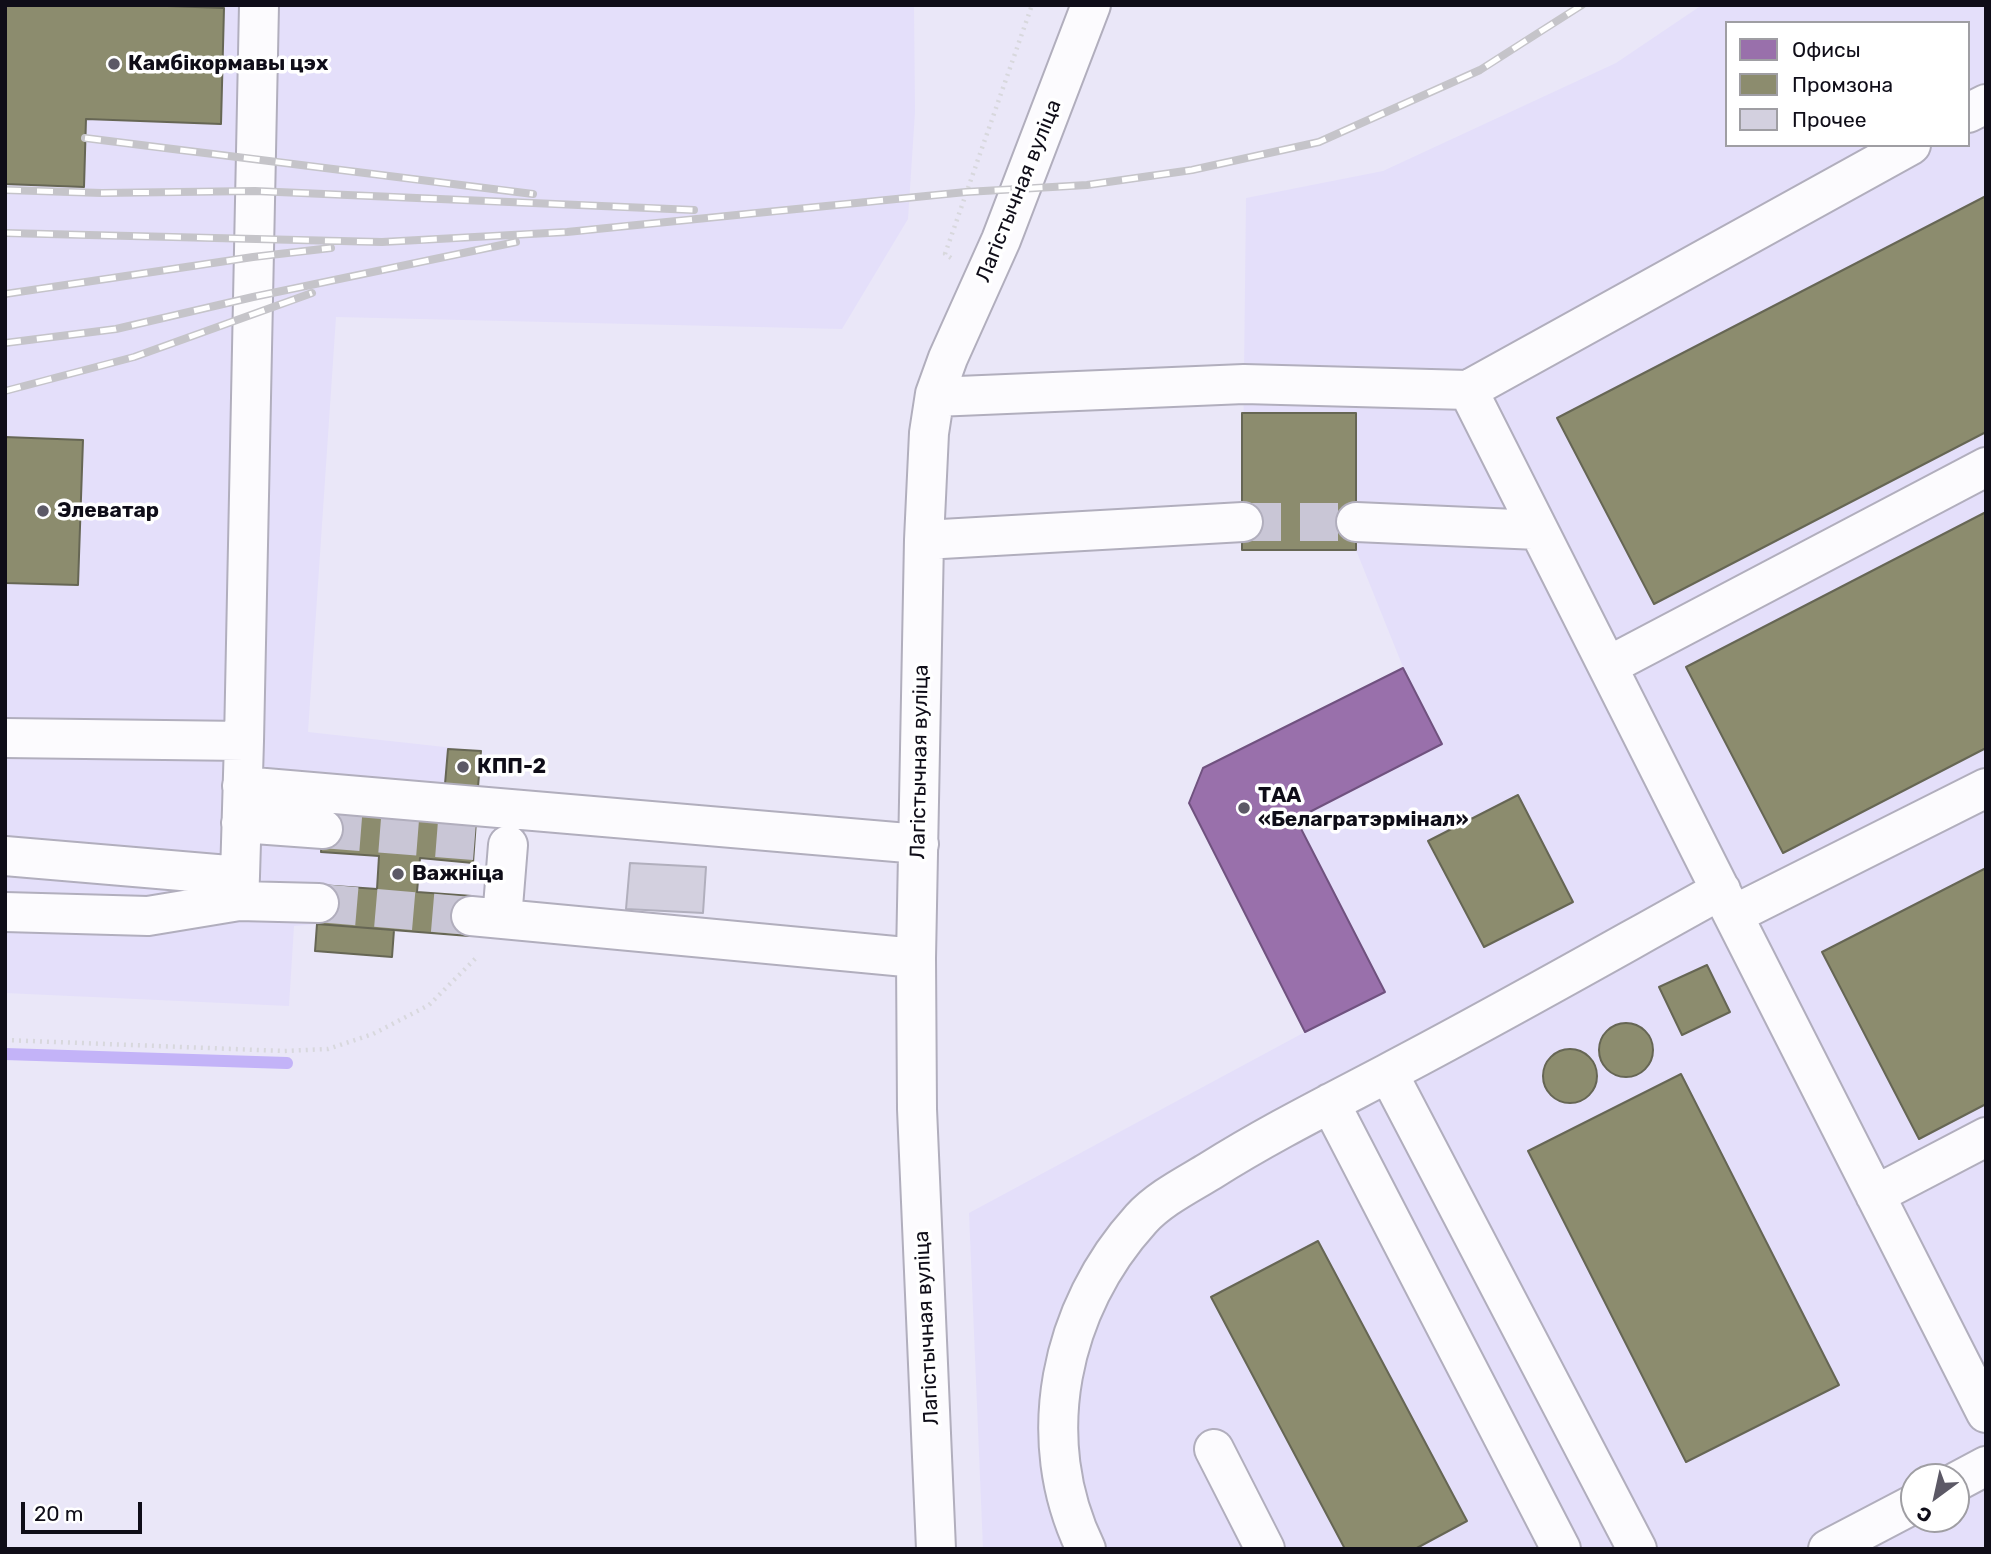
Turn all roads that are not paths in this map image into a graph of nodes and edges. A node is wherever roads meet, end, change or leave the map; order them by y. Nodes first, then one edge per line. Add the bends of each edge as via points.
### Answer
1 (259, 5) edge
2 (1091, 5) edge
3 (1986, 104) edge
4 (1970, 112) edge
5 (1906, 147) edge
6 (1468, 390) junction
7 (934, 397) junction
8 (1986, 467) edge
9 (1243, 522) tunnel mouth
10 (1356, 522) tunnel mouth
11 (1538, 530) junction
12 (924, 540) junction
13 (1608, 666) junction
14 (5, 738) edge
15 (244, 741) junction
16 (1986, 788) edge
17 (242, 804) junction
18 (323, 829) tunnel mouth
19 (498, 831) junction
20 (919, 844) junction
21 (5, 856) edge
22 (239, 889) junction
23 (319, 903) tunnel mouth
24 (1727, 903) junction
25 (5, 912) edge
26 (916, 958) junction
27 (1388, 1073) junction
28 (1330, 1103) junction
29 (1986, 1137) edge
30 (1875, 1195) junction
31 (1986, 1413) edge
32 (1214, 1449) dead end
33 (1986, 1466) edge
34 (1970, 1475) edge
35 (1900, 1511) edge
36 (936, 1549) edge
37 (1086, 1549) edge
38 (1265, 1549) edge
39 (1561, 1549) edge
40 (1637, 1549) edge
41 (1828, 1549) edge

1 - 15 street
2 - 7 street, Лагістычная вуліца via 1022,188
3 - 4 street
5 - 6 street
6 - 7 street via 1244,384
6 - 11 street
7 - 12 street, Лагістычная вуліца
8 - 13 street
9 - 12 street
10 - 11 street
11 - 13 street
12 - 20 street, Лагістычная вуліца
13 - 24 street
14 - 15 street
15 - 17 street
16 - 24 street
17 - 18 street
17 - 19 street
17 - 22 street
19 - 20 street
19 - 26 street via 486,917
20 - 26 street, Лагістычная вуліца
21 - 22 street
22 - 23 street
22 - 25 street via 148,916
24 - 27 street
24 - 30 street
26 - 36 street, Лагістычная вуліца via 917,1109
27 - 28 street
27 - 40 street
28 - 37 street via 1245,1149 1142,1218 1086,1300 1059,1392 1057,1432 1060,1474
28 - 39 street
29 - 30 street
30 - 31 street
32 - 38 street
33 - 34 street
35 - 41 street

